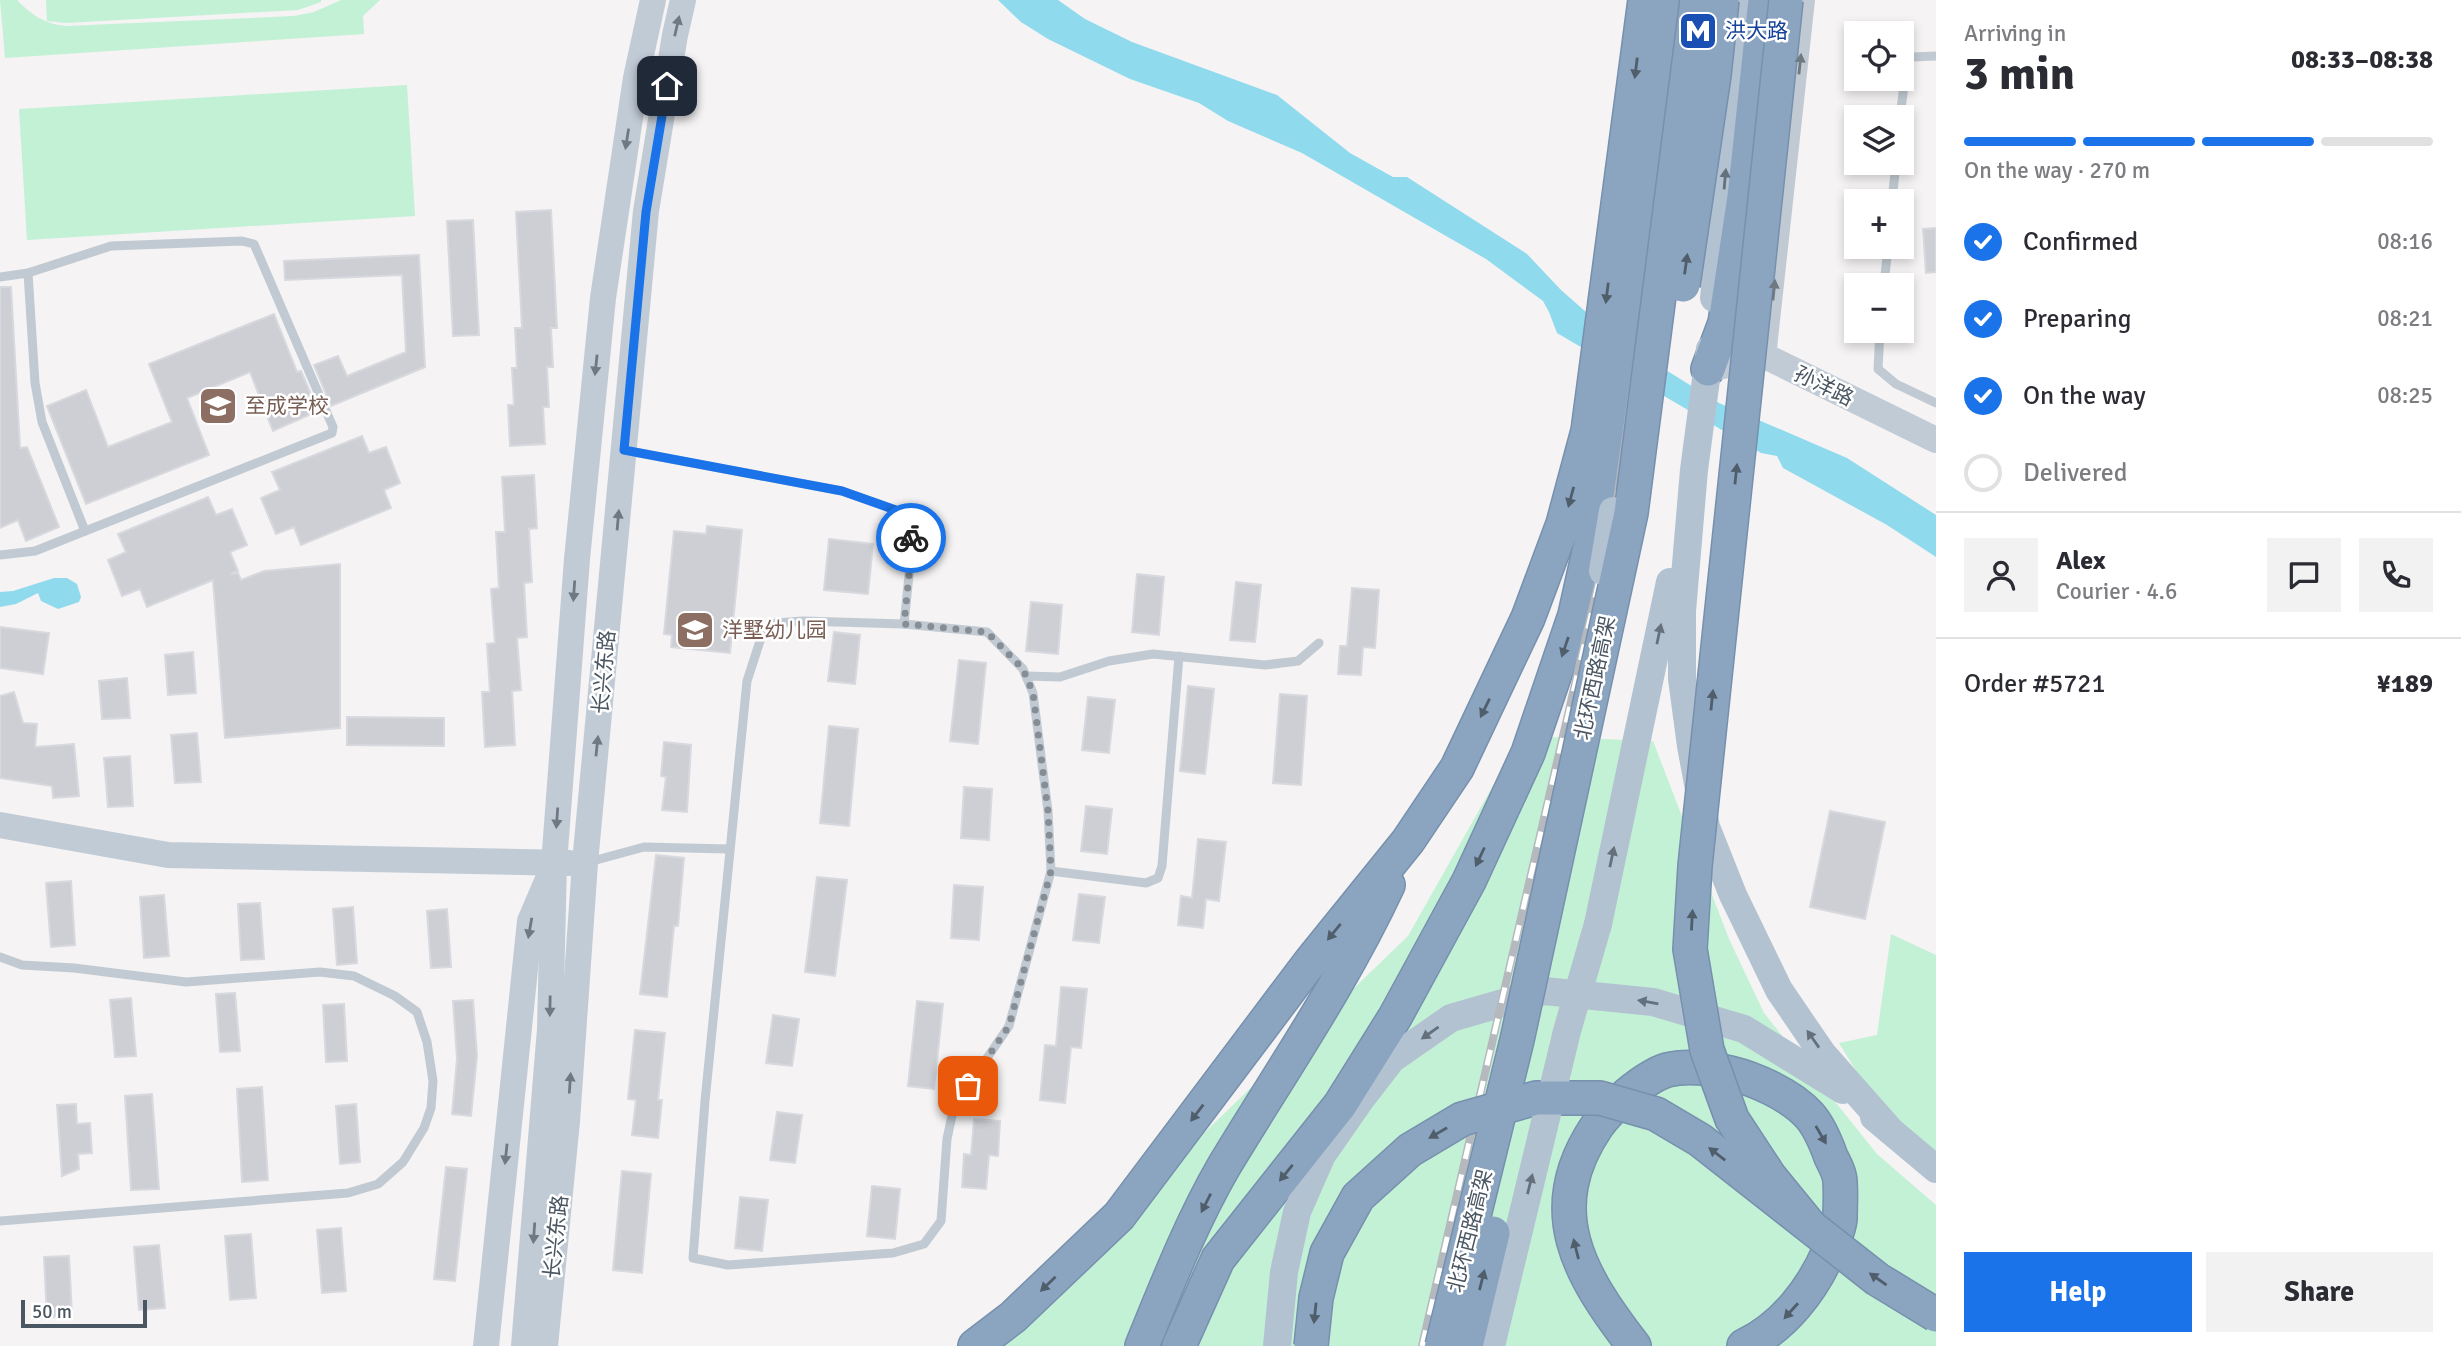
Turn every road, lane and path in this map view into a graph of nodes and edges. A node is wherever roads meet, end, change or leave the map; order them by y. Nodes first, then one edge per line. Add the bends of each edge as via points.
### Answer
1 (653, 0) edge
2 (683, 0) edge
3 (1645, 0) edge
4 (1670, 0) edge
5 (1683, 0) edge
6 (1697, 0) edge
7 (1722, 0) edge
8 (1743, 0) edge
9 (1765, 0) edge
10 (1786, 0) edge
11 (1806, 0) edge
12 (1936, 56) edge
13 (1902, 105) edge
14 (28, 273) junction
15 (0, 277) edge
16 (1879, 343) edge
17 (1766, 357) junction
18 (1708, 369) junction
19 (1936, 403) edge
20 (1936, 440) edge
21 (624, 450) junction
22 (1694, 470) junction
23 (85, 531) junction
24 (0, 555) edge
25 (904, 624) junction
26 (1319, 643) dead end
27 (1179, 656) junction
28 (1026, 676) junction
29 (0, 825) edge
30 (1408, 841) junction
31 (729, 849) junction
32 (585, 863) junction
33 (554, 864) junction
34 (1051, 871) junction
35 (0, 957) edge
36 (1889, 1129) junction
37 (1936, 1169) edge
38 (0, 1221) edge
39 (1810, 1226) junction
40 (1936, 1315) edge
41 (976, 1345) edge
42 (486, 1346) edge
43 (524, 1346) edge
44 (545, 1346) edge
45 (1142, 1346) edge
46 (1179, 1346) edge
47 (1277, 1346) edge
48 (1311, 1346) edge
49 (1429, 1346) edge
50 (1442, 1346) edge
51 (1466, 1346) edge
52 (1491, 1346) edge
53 (1634, 1346) edge
54 (1744, 1346) edge

1 -> 33 main road, 长兴东路 via 636,78 603,298
21 -> 2 main road, 长兴东路 via 646,212
3 -> 30 highway via 1588,431 1563,524 1528,618 1457,768
4 -> 46 highway via 1608,466 1576,615 1528,753 1469,881 1395,1017 1340,1105 1218,1259
5 - 49 main road, bridge via 1656,238 1595,620 1509,1012
6 - 50 highway, 北环西路高架, bridge via 1631,513 1517,1040
51 -> 7 highway, 北环西路高架, bridge via 1522,1114 1649,513
18 -> 8 main road
9 - 18 highway via 1725,323
39 -> 10 highway, bridge via 1731,1119 1707,1050 1690,949
17 -> 11 street
12 - 13 lane via 1912,57 1907,62
14 - 15 lane
14 - 23 lane via 42,422
14 - 23 lane via 111,246 254,244 333,427 332,433
16 - 19 lane via 1878,369 1896,384
17 - 18 main road
17 - 20 main road, 孙洋路
18 - 22 main road
21 - 25 lane via 842,491 907,514 912,546
32 -> 21 main road, 长兴东路
36 -> 22 main road via 1822,1053 1779,990 1732,895 1706,827 1682,679 1682,611
52 -> 22 main road, bridge via 1567,1031 1598,923
23 - 24 lane via 35,551
25 - 28 lane via 987,632
25 - 31 lane via 775,623 761,638 747,681
26 - 27 lane via 1298,661 1265,665
27 - 28 lane via 1153,654 1109,661 1060,677
27 - 34 lane via 1158,878 1146,883
28 - 34 lane via 1033,693
29 - 33 main road via 168,856
30 -> 41 highway via 1311,961 1119,1216 1013,1317
30 -> 45 highway via 1367,930 1223,1169 1179,1254
31 - 32 lane via 644,847
31 - 34 lane via 694,1258 728,1265 893,1253 924,1244 941,1221 954,1106 1009,1026
32 - 33 main road
44 -> 32 main road, 长兴东路
33 -> 42 main road via 530,921
33 -> 43 main road, 长兴东路 via 550,1029
35 - 38 lane via 22,965 186,982 320,972 354,976 417,1012 433,1081 424,1128 403,1162 378,1184 348,1193
36 - 37 main road
36 -> 47 main road via 1837,1086 1744,1029 1653,1002 1544,991 1451,1018 1392,1059 1322,1155 1297,1212 1284,1272
40 -> 39 highway, bridge via 1877,1279
39 -> 48 highway, bridge via 1700,1140 1656,1114 1600,1098 1536,1098 1512,1103 1462,1119 1410,1150 1358,1196 1327,1253
53 -> 54 highway, bridge via 1606,1310 1580,1264 1567,1213 1571,1185 1583,1146 1607,1111 1666,1070 1707,1068 1776,1091 1809,1115 1826,1142 1840,1179 1840,1226 1824,1263 1806,1294 1781,1321

